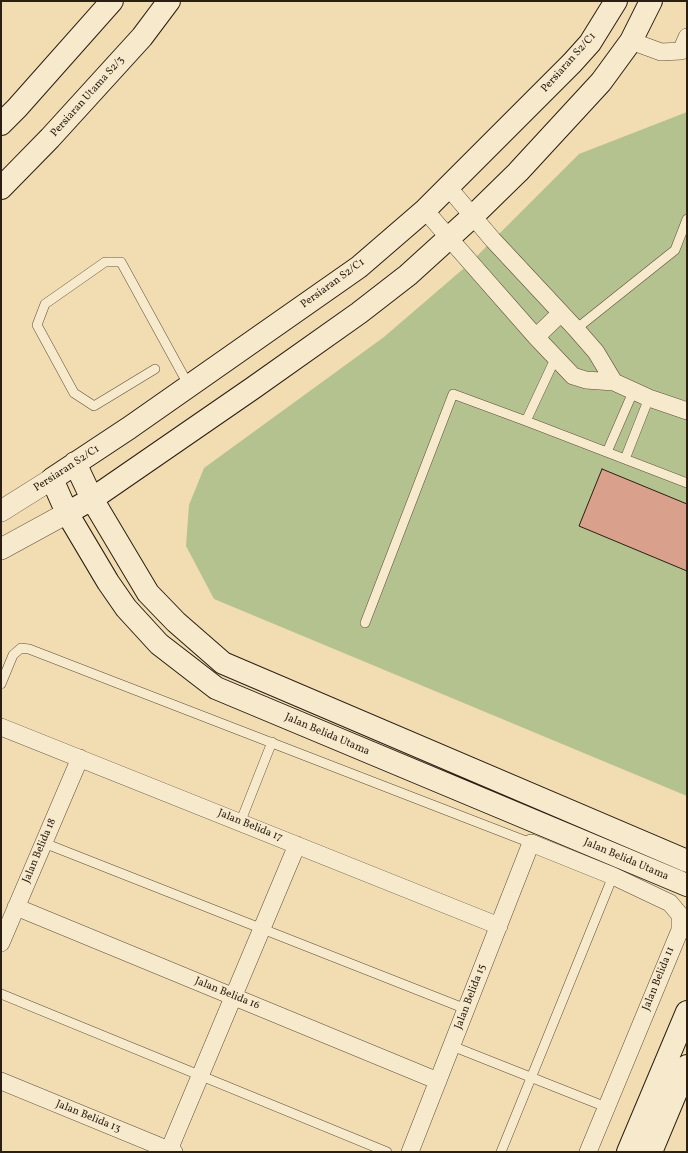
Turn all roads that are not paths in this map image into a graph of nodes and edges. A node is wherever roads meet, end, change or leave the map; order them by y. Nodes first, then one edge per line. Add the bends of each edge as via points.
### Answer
1 (112, 1) edge
2 (169, 1) edge
3 (616, 1) edge
4 (651, 1) edge
5 (631, 41) junction
6 (685, 46) edge
7 (1, 124) edge
8 (448, 187) junction
9 (1, 188) edge
10 (425, 210) junction
11 (473, 216) junction
12 (687, 219) edge
13 (449, 238) junction
14 (561, 313) junction
15 (576, 328) junction
16 (536, 337) junction
17 (556, 359) junction
18 (154, 369) dead end
19 (614, 382) junction
20 (189, 386) junction
21 (632, 392) junction
22 (649, 398) junction
23 (687, 411) edge
24 (526, 421) junction
25 (607, 452) junction
26 (625, 460) junction
27 (75, 463) junction
28 (52, 479) junction
29 (687, 483) edge
30 (92, 499) junction
31 (1, 511) edge
32 (67, 513) junction
33 (1, 549) edge
34 (365, 623) dead end
35 (1, 684) edge
36 (1, 727) edge
37 (272, 742) junction
38 (80, 758) junction
39 (240, 822) junction
40 (44, 843) junction
41 (532, 843) junction
42 (297, 845) junction
43 (687, 861) edge
44 (613, 876) junction
45 (687, 885) edge
46 (16, 908) junction
47 (499, 926) junction
48 (262, 929) junction
49 (1, 943) edge
50 (1, 994) edge
51 (233, 996) junction
52 (466, 1009) junction
53 (687, 1012) edge
54 (452, 1046) junction
55 (687, 1066) edge
56 (199, 1076) junction
57 (531, 1077) junction
58 (1, 1081) edge
59 (438, 1081) junction
60 (606, 1107) junction
61 (172, 1151) edge
62 (387, 1152) edge
63 (410, 1152) edge
64 (501, 1152) edge
65 (588, 1152) edge
66 (628, 1152) edge
67 (651, 1152) edge

1 - 7 main road
2 - 9 main road, Persiaran Utama S2/3 via 142,37
3 - 8 main road, Persiaran S2/C1 via 590,43 572,63
4 - 5 main road
5 - 6 street via 661,52
5 - 11 main road via 601,82 518,172
8 - 10 main road, Persiaran S2/C1
8 - 11 street
10 - 13 street
10 - 20 main road, Persiaran S2/C1 via 359,267
11 - 13 main road
11 - 14 street
12 - 15 lane via 675,250
13 - 16 street
13 - 30 main road via 408,275 359,313
14 - 15 street
14 - 16 street
15 - 19 street via 596,352
16 - 17 street
17 - 19 street via 573,376 586,380
17 - 24 lane
18 - 20 lane via 94,406 74,393 37,325 45,304 105,262 121,262
19 - 21 street
20 - 27 main road, Persiaran S2/C1
21 - 22 street
21 - 25 lane
22 - 23 street
22 - 26 lane
24 - 25 lane
24 - 34 lane via 453,394
25 - 26 lane
26 - 29 lane
27 - 28 main road, Persiaran S2/C1
27 - 30 main road, Jalan Belida Utama
28 - 31 street, Persiaran S2/C1
28 - 32 main road, Jalan Belida Utama
30 - 32 main road
30 - 43 main road, Jalan Belida Utama via 148,593 176,622 223,663
32 - 33 street
32 - 45 main road, Jalan Belida Utama via 126,608 159,644 216,688
35 - 37 lane via 13,655 21,648 29,649
36 - 38 street, Jalan Belida 17
37 - 39 lane
37 - 41 lane
38 - 39 street, Jalan Belida 17
38 - 40 street, Jalan Belida 18
39 - 42 street, Jalan Belida 17
40 - 46 street, Jalan Belida 18
40 - 48 lane
41 - 44 street, Jalan Belida 11
41 - 47 street, Jalan Belida 15
42 - 47 street, Jalan Belida 17
42 - 48 street
44 - 57 lane
44 - 60 street, Jalan Belida 11 via 670,903 680,915 680,930
46 - 49 street, Jalan Belida 18
46 - 51 street, Jalan Belida 16
47 - 52 street, Jalan Belida 15
48 - 51 street
48 - 52 lane
50 - 56 lane
51 - 56 street
51 - 59 street, Jalan Belida 16
52 - 54 street, Jalan Belida 15
53 - 66 main road
54 - 57 lane
54 - 59 street, Jalan Belida 15
55 - 67 main road
56 - 61 street
56 - 62 lane
57 - 60 lane
57 - 64 lane
58 - 61 street, Jalan Belida 13
59 - 63 street, Jalan Belida 15
60 - 65 street, Jalan Belida 11

